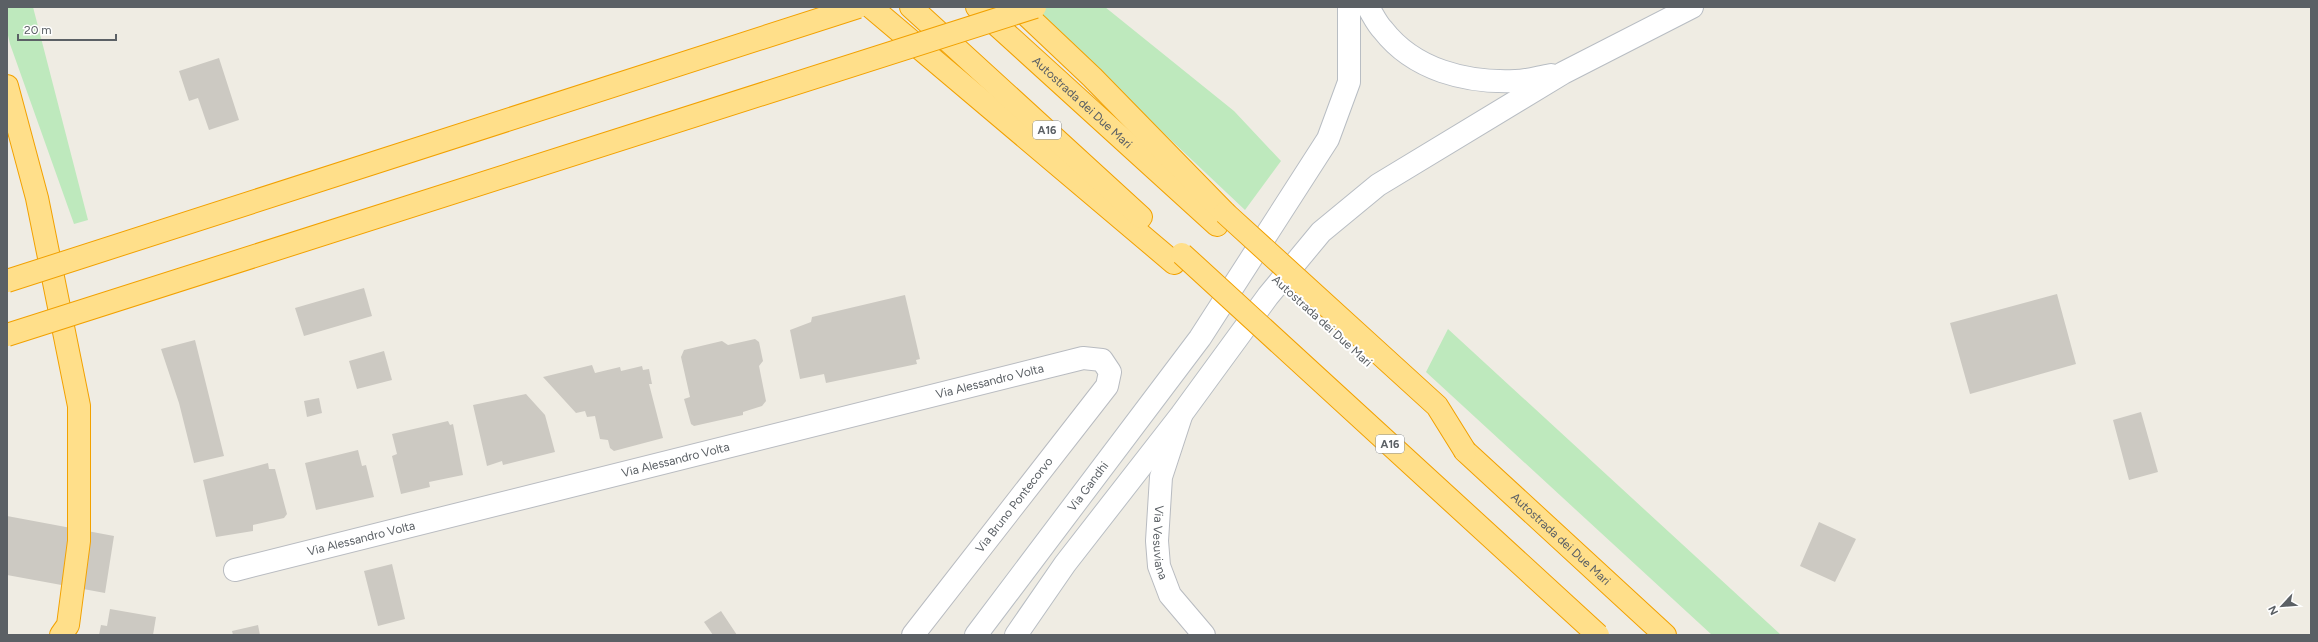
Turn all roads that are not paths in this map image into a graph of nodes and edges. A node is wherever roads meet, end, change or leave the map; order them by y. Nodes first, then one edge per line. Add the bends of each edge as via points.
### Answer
1 (858, 7) edge
2 (871, 7) edge
3 (911, 7) edge
4 (977, 7) edge
5 (1018, 7) edge
6 (1035, 7) edge
7 (1349, 7) edge
8 (1368, 7) edge
9 (1692, 7) edge
10 (1563, 73) junction
11 (7, 86) edge
12 (1221, 219) junction
13 (1178, 258) junction
14 (7, 281) edge
15 (7, 335) edge
16 (1110, 372) joint
17 (1181, 415) junction
18 (235, 570) dead end
19 (65, 632) edge
20 (913, 635) edge
21 (976, 635) edge
22 (1016, 635) edge
23 (1204, 635) edge
24 (1598, 635) edge
25 (1665, 635) edge

1 - 14 highway, bridge
2 - 13 highway
3 - 13 highway, A16
4 - 12 highway, Autostrada dei Due Mari
5 - 12 highway via 1092,77
6 - 15 highway, bridge
7 - 21 street, Via Gandhi via 1349,82 1328,139 1200,338
8 - 10 street via 1383,30 1404,51 1434,69 1469,79 1515,81
9 - 10 street
10 - 17 street via 1378,185 1320,232 1268,296
11 - 19 highway via 37,198 79,406 79,541
12 - 25 highway, Autostrada dei Due Mari, bridge via 1437,406 1465,451
13 - 24 highway, A16, bridge via 1390,444
16 - 18 street, Via Alessandro Volta via 1102,360 1083,358
16 - 20 street, Via Bruno Pontecorvo via 1107,386
17 - 22 street via 1065,564
17 - 23 street, Via Vesuviana via 1161,477 1157,547 1159,566 1170,595

